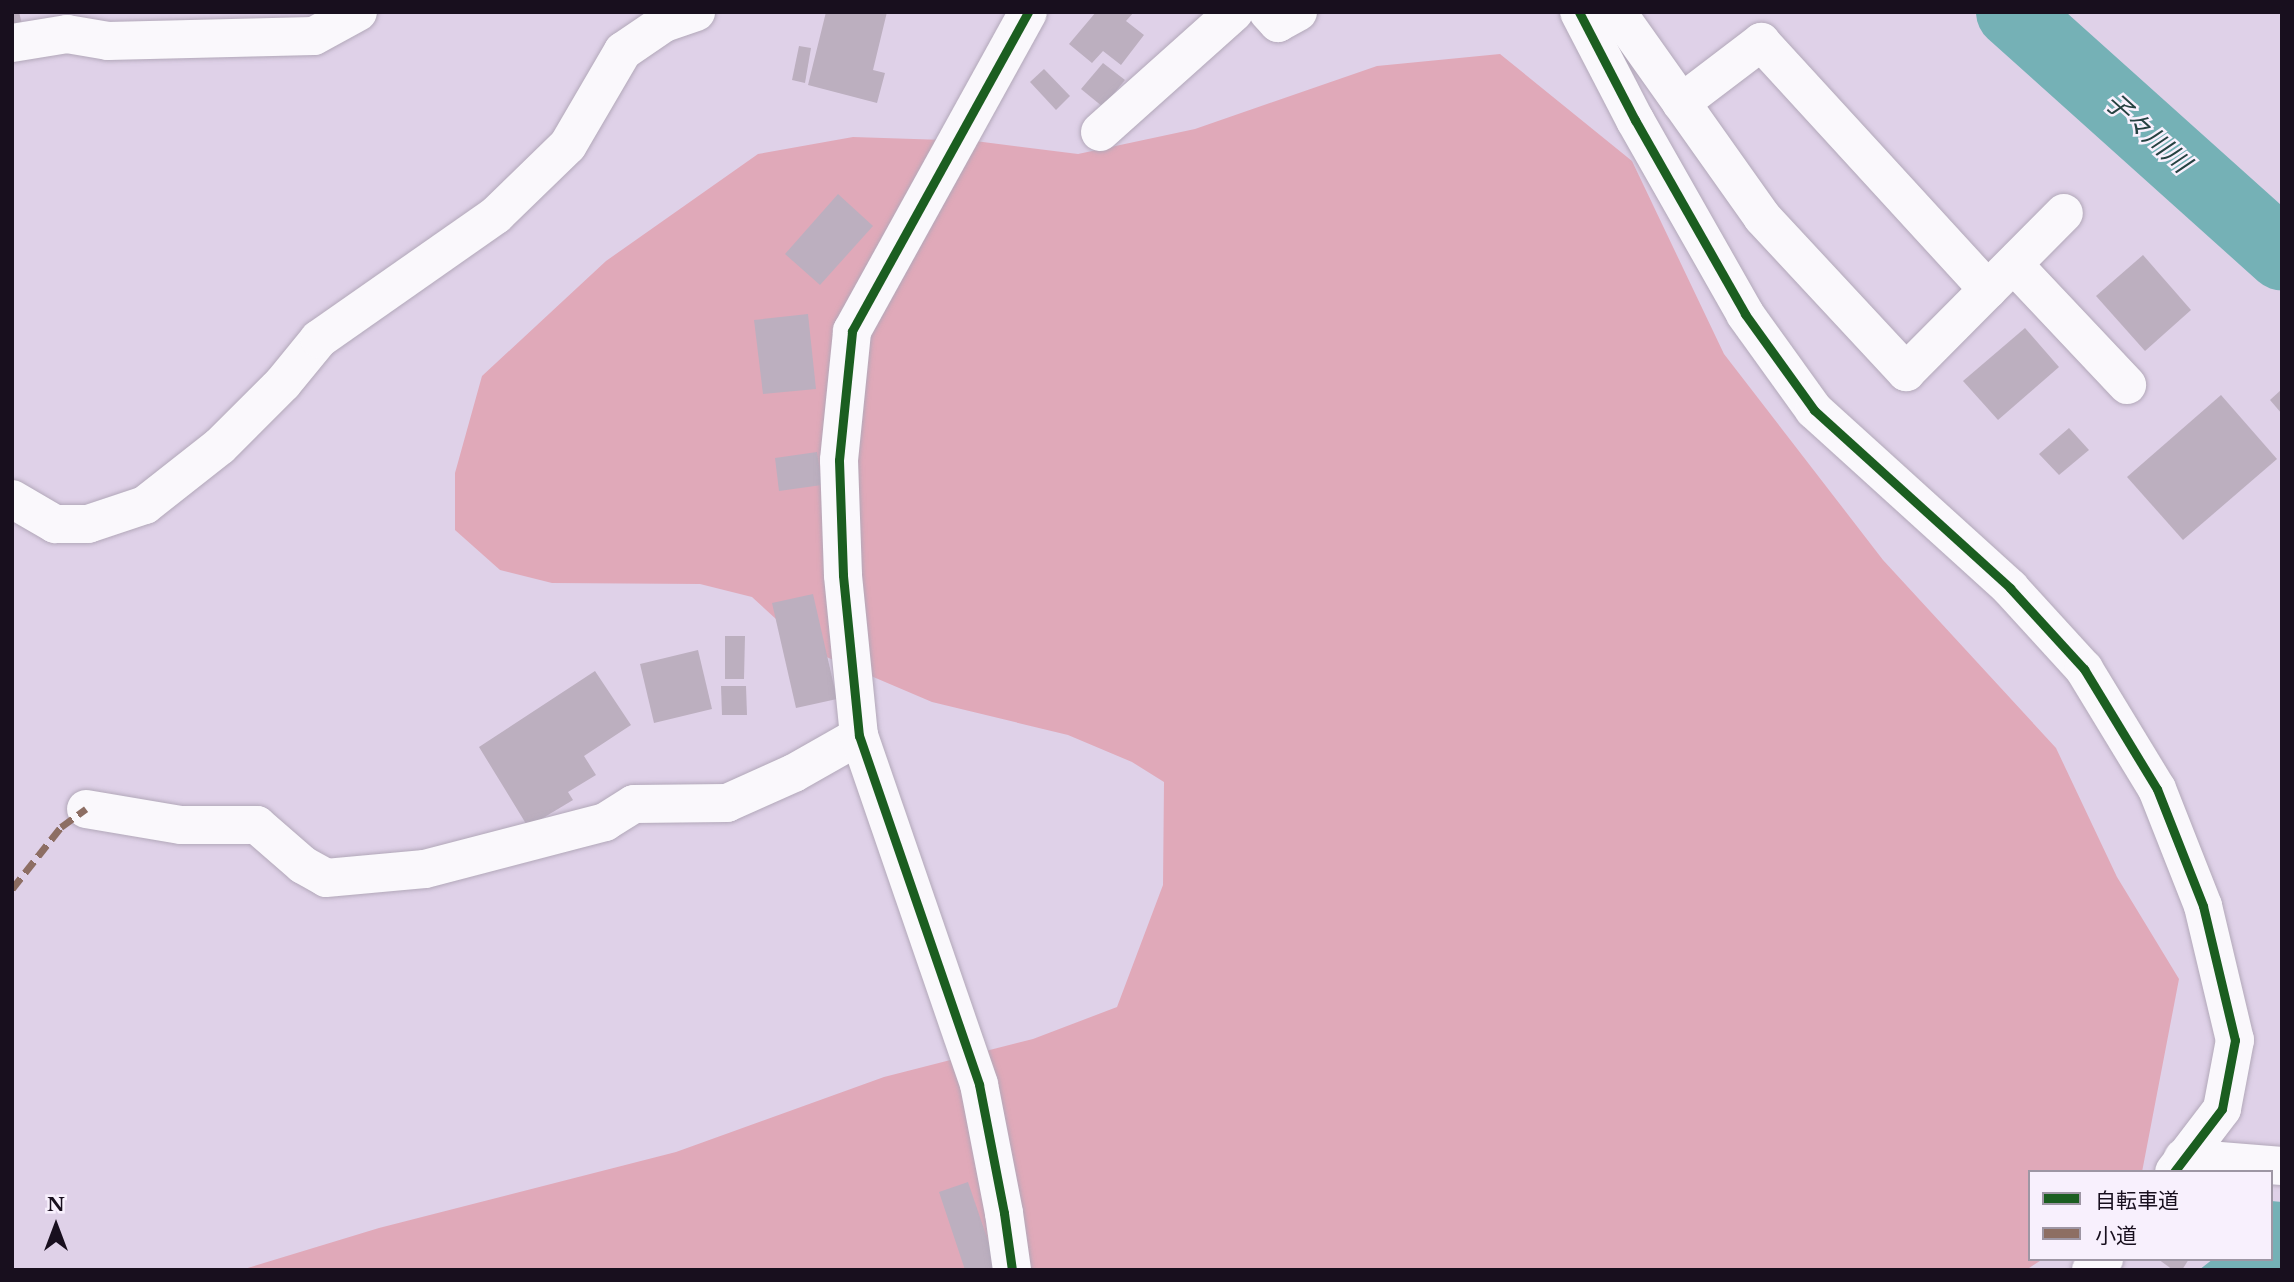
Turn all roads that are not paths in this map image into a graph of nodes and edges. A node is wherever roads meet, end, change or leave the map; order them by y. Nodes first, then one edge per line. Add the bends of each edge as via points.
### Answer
1 (358, 12) edge
2 (696, 12) edge
3 (1234, 12) edge
4 (1268, 12) edge
5 (1298, 12) edge
6 (1579, 12) edge
7 (1618, 12) edge
8 (1021, 13) edge
9 (12, 43) edge
10 (1681, 103) junction
11 (1100, 132) dead end
12 (2064, 214) dead end
13 (2001, 277) junction
14 (2127, 384) dead end
15 (12, 499) edge
16 (859, 736) junction
17 (86, 809) dead end
18 (2178, 1165) edge
19 (2282, 1167) edge
20 (1012, 1270) edge

1 - 9 street via 314,36 108,41 67,34
2 - 15 street via 664,23 623,51 568,145 496,215 319,340 284,383 220,446 145,505 88,524 55,524
3 - 11 street
4 - 5 street via 1278,23
6 - 18 street via 1745,314 1814,410 2010,588 2084,669 2157,789 2203,906 2235,1040 2222,1109
7 - 10 street
8 - 16 street via 852,331 839,460 843,575
10 - 13 street via 1760,42
10 - 13 street via 1762,217 1906,372
12 - 13 street
13 - 14 street
16 - 17 street via 794,773 727,803 634,804 605,822 425,869 326,878 303,865 257,825 181,825
16 - 20 street via 979,1084
18 - 19 street via 2244,1161

